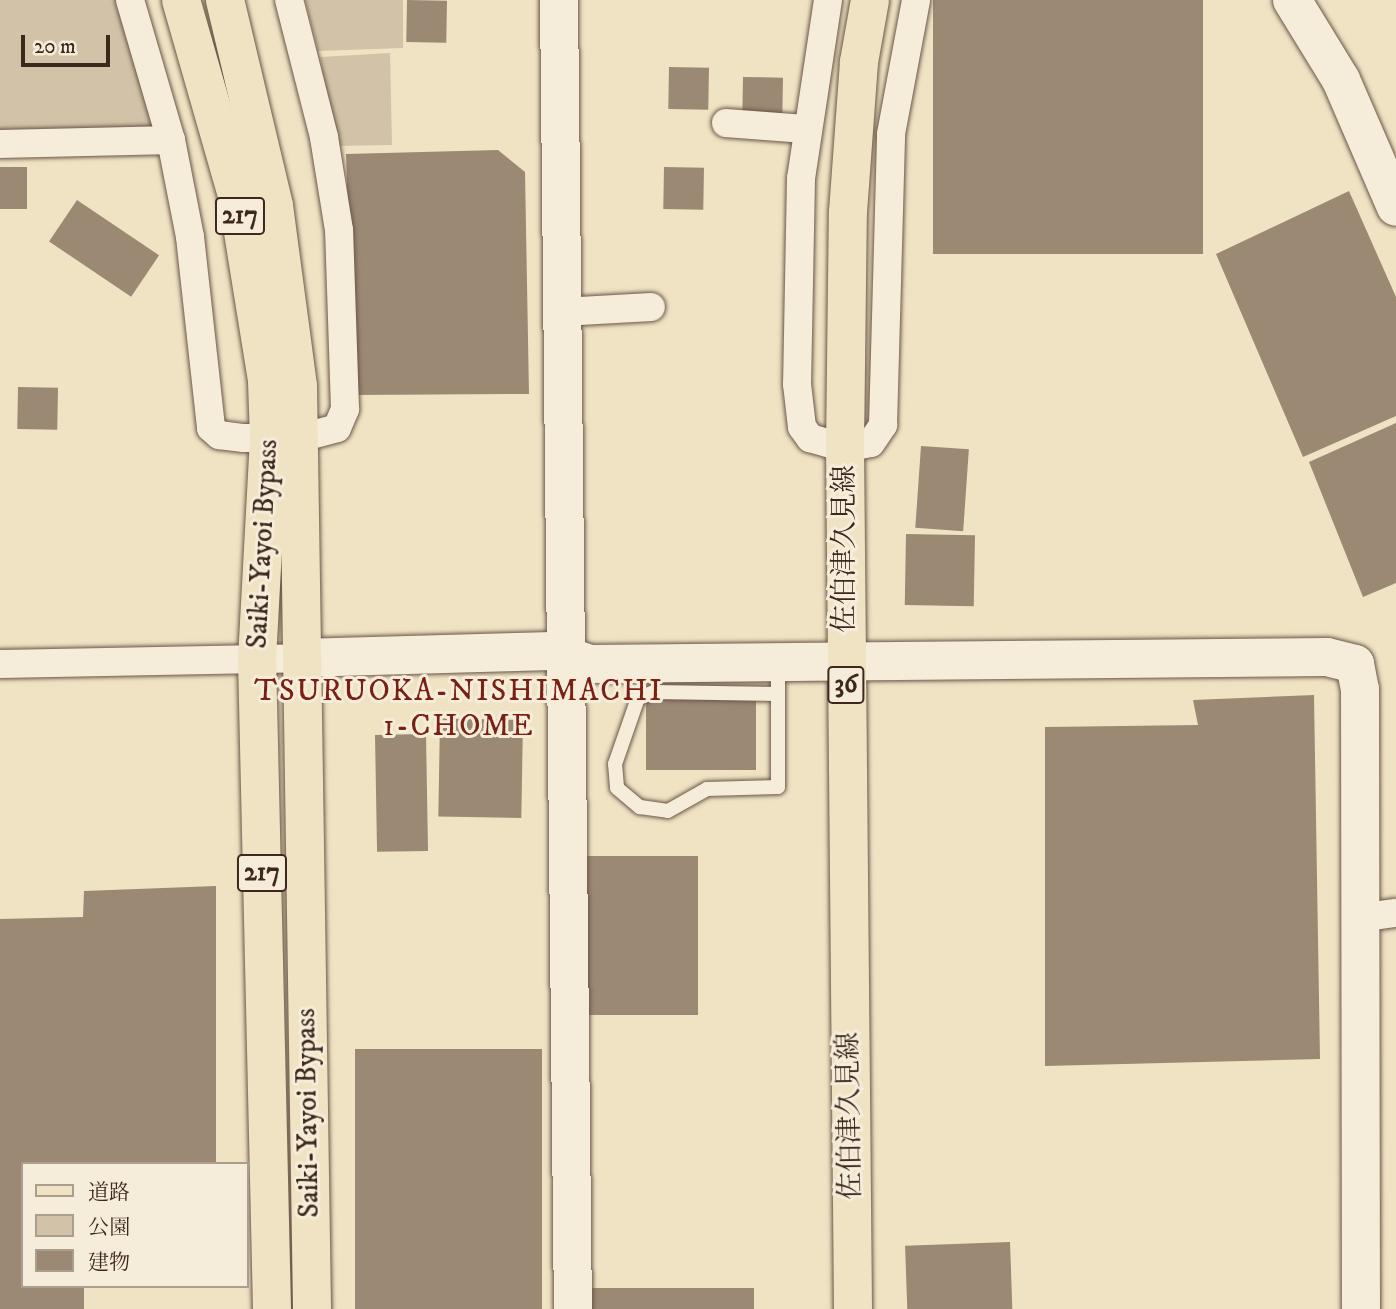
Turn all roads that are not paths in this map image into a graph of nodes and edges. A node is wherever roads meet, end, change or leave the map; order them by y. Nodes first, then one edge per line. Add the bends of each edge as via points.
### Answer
1 (130, 0) edge
2 (181, 0) edge
3 (225, 0) edge
4 (289, 0) edge
5 (559, 0) edge
6 (828, 0) edge
7 (870, 0) edge
8 (916, 0) edge
9 (1292, 0) edge
10 (726, 123) dead end
11 (805, 129) junction
12 (172, 140) junction
13 (0, 144) edge
14 (1396, 207) edge
15 (651, 307) dead end
16 (562, 312) junction
17 (285, 438) junction
18 (845, 448) junction
19 (257, 658) junction
20 (300, 658) junction
21 (569, 659) junction
22 (846, 661) junction
23 (0, 664) edge
24 (778, 679) junction
25 (1396, 913) edge
26 (1359, 918) junction
27 (272, 1309) edge
28 (312, 1309) edge
29 (573, 1309) edge
30 (853, 1309) edge
31 (1361, 1309) edge

1 - 12 street
2 - 17 main road, Saiki-Yayoi Bypass / 217 via 237,195 264,358
3 - 17 main road, Saiki-Yayoi Bypass / 217 via 274,206
4 - 17 street via 324,137 339,230 345,409 337,428
5 - 16 street
6 - 11 street
7 - 18 main road, 佐伯津久見線 / 36 via 859,62 848,212
8 - 18 street via 891,134 883,425 871,443
9 - 14 street via 1341,80
10 - 11 street
11 - 18 street via 797,384 802,427 810,438
12 - 13 street
12 - 17 street via 190,237 211,428 219,435
15 - 16 street
16 - 21 street
17 - 19 main road, Saiki-Yayoi Bypass / 217
17 - 20 main road, Saiki-Yayoi Bypass / 217
18 - 22 main road, 佐伯津久見線 / 36
19 - 20 street
19 - 23 street
19 - 27 main road, Saiki-Yayoi Bypass / 217
20 - 21 street via 552,651
20 - 28 main road, Saiki-Yayoi Bypass / 217
21 - 24 street
21 - 29 street
22 - 24 street
22 - 26 street via 1327,657 1355,664 1360,689
22 - 30 main road, 佐伯津久見線 / 36
24 - 24 lane via 778,787 708,789 668,811 640,807 617,788 615,764 638,698 654,692
25 - 26 street
26 - 31 street

